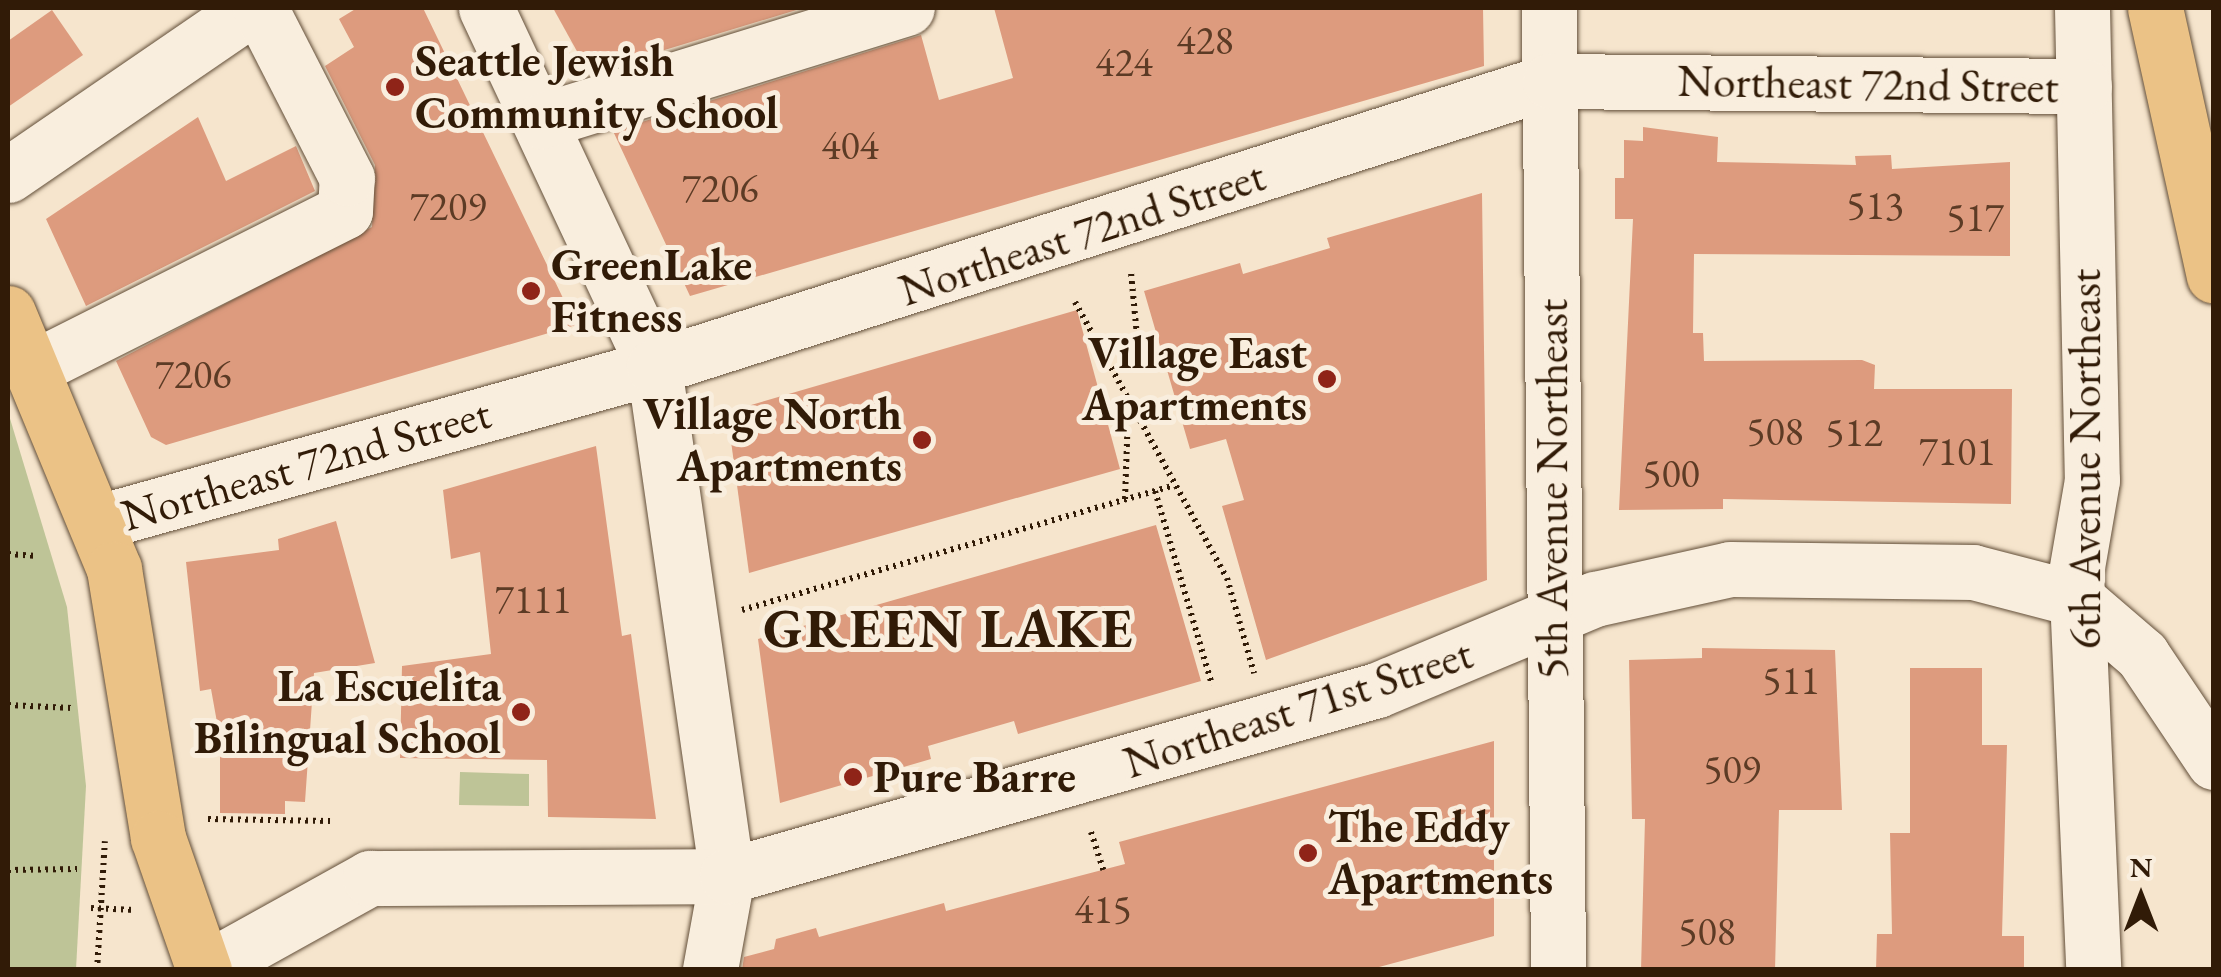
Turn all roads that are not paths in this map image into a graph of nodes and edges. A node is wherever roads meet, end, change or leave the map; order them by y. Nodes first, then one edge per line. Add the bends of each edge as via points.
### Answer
1 (252, 8) edge
2 (260, 8) edge
3 (486, 8) edge
4 (907, 8) edge
5 (1549, 8) edge
6 (2082, 8) edge
7 (2155, 8) edge
8 (1550, 82) junction
9 (2084, 86) junction
10 (541, 121) junction
11 (8, 175) edge
12 (2214, 276) edge
13 (8, 312) edge
14 (35, 367) junction
15 (654, 367) junction
16 (99, 522) junction
17 (2077, 598) junction
18 (1552, 615) junction
19 (2214, 762) edge
20 (727, 876) junction
21 (204, 970) edge
22 (710, 970) edge
23 (1558, 970) edge
24 (2093, 970) edge

1 - 11 street
2 - 14 street via 347,178 345,212
3 - 10 street
4 - 10 street
5 - 8 street, 5th Avenue Northeast
6 - 9 street, 6th Avenue Northeast
7 - 12 main road
8 - 9 street, Northeast 72nd Street
8 - 15 street, Northeast 72nd Street
8 - 18 street, 5th Avenue Northeast
9 - 17 street, 6th Avenue Northeast via 2092,480
10 - 15 street
13 - 14 main road
14 - 16 main road
15 - 16 street, Northeast 72nd Street
15 - 20 street
16 - 21 main road via 127,617 158,838
17 - 18 street, Northeast 71st Street via 1973,572 1730,569
17 - 19 street, Northeast 71st Street via 2142,654
17 - 24 street, 6th Avenue Northeast
18 - 20 street, Northeast 71st Street via 1377,690
18 - 23 street, 5th Avenue Northeast
20 - 21 street, Northeast 71st Street via 386,874
20 - 22 street

